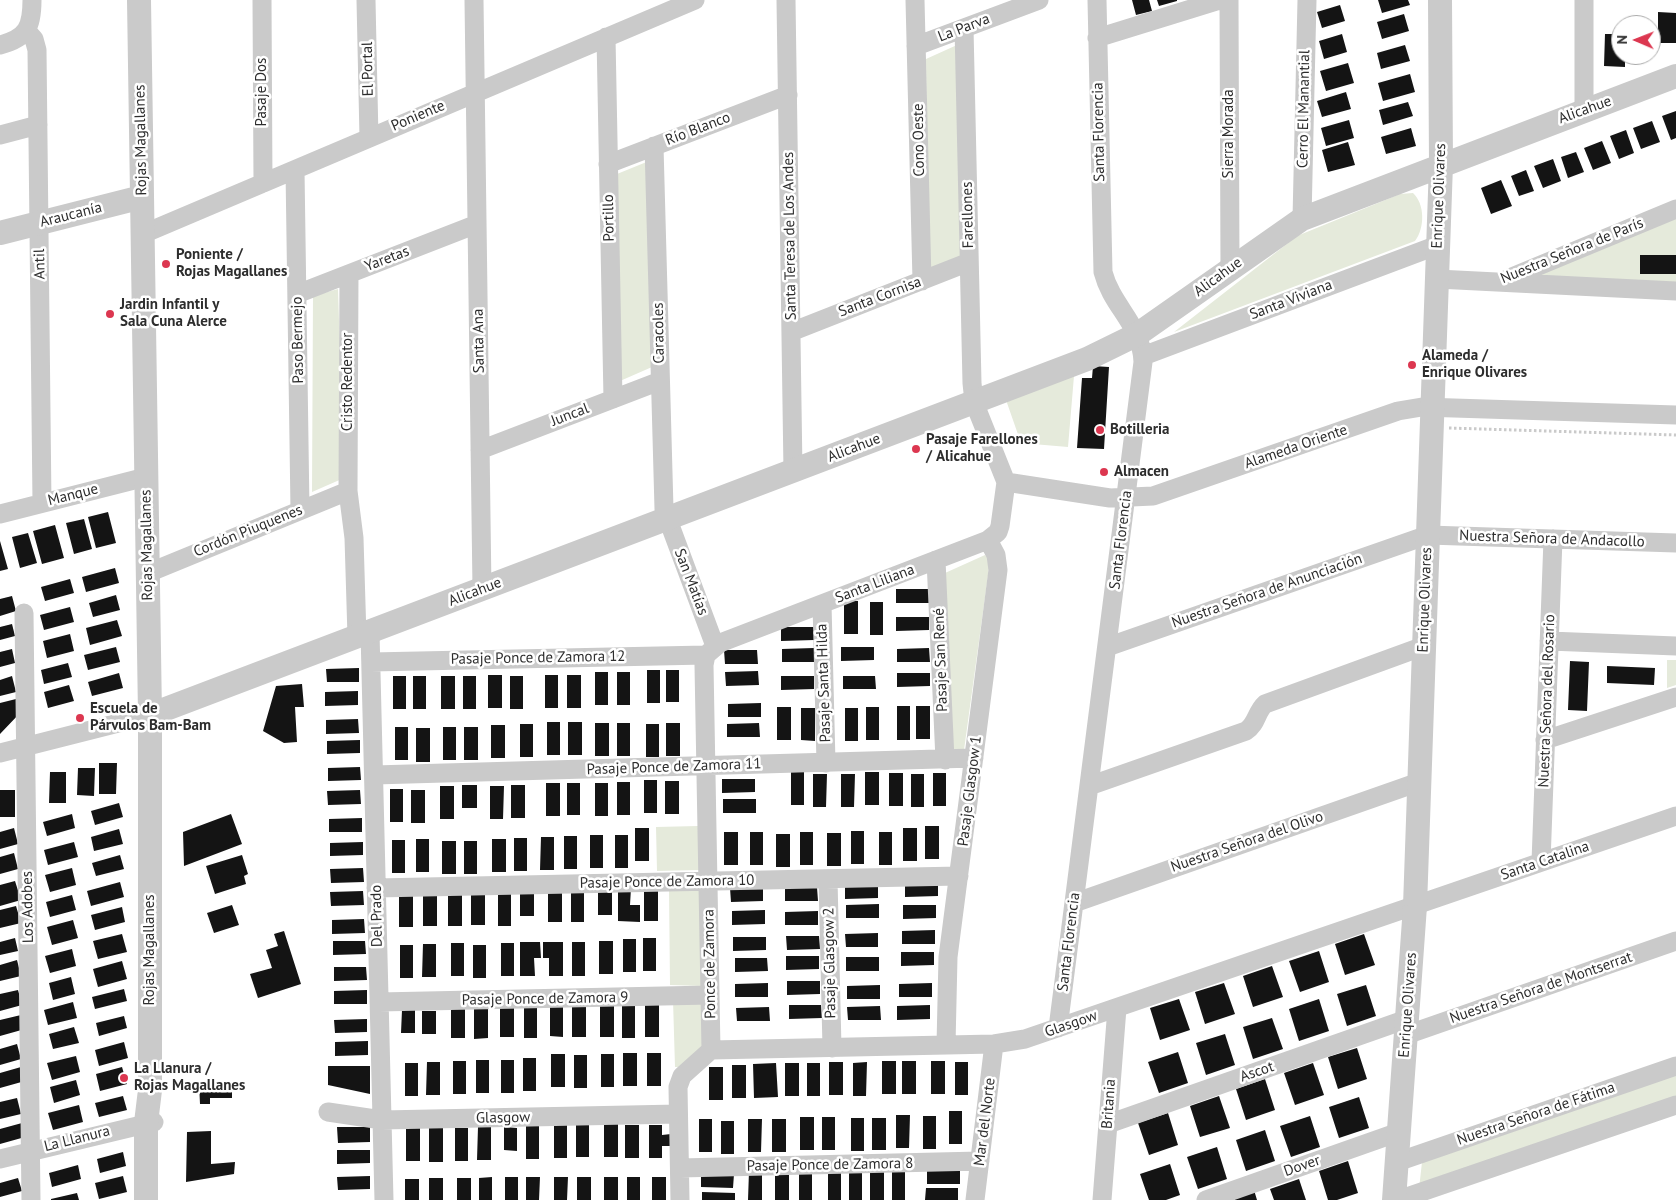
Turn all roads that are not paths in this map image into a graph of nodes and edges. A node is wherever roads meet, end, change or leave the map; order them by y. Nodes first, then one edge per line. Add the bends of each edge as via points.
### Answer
1 (32, 0) edge
2 (139, 0) edge
3 (262, 0) edge
4 (366, 0) edge
5 (474, 0) edge
6 (695, 0) edge
7 (786, 0) edge
8 (915, 0) edge
9 (1039, 0) edge
10 (1097, 0) edge
11 (1220, 0) edge
12 (1229, 0) edge
13 (1307, 0) edge
14 (1440, 0) edge
15 (1584, 0) edge
16 (667, 5) edge
17 (964, 28) junction
18 (26, 30) junction
19 (606, 37) junction
20 (1097, 38) junction
21 (0, 45) edge
22 (916, 46) junction
23 (1676, 76) edge
24 (475, 92) junction
25 (788, 95) junction
26 (1584, 110) junction
27 (38, 125) junction
28 (0, 135) edge
29 (369, 138) junction
30 (654, 146) junction
31 (608, 164) junction
32 (1441, 164) junction
33 (295, 170) junction
34 (263, 183) junction
35 (142, 197) junction
36 (1676, 209) edge
37 (1302, 219) junction
38 (39, 223) junction
39 (477, 224) junction
40 (0, 233) edge
41 (143, 234) junction
42 (1438, 245) junction
43 (969, 262) junction
44 (1230, 269) junction
45 (349, 274) junction
46 (1437, 279) junction
47 (922, 280) junction
48 (1502, 282) junction
49 (1676, 291) edge
50 (297, 294) junction
51 (791, 332) junction
52 (1141, 345) junction
53 (660, 380) junction
54 (613, 399) junction
55 (974, 402) junction
56 (1676, 415) edge
57 (1432, 417) junction
58 (480, 450) junction
59 (792, 471) junction
60 (146, 477) junction
61 (1006, 482) junction
62 (348, 491) junction
63 (1126, 499) junction
64 (42, 503) junction
65 (300, 510) junction
66 (0, 514) edge
67 (667, 519) junction
68 (1428, 535) junction
69 (1552, 539) junction
70 (988, 540) junction
71 (1676, 543) edge
72 (936, 560) junction
73 (148, 573) junction
74 (482, 589) junction
75 (822, 604) junction
76 (24, 613) dead end
77 (363, 634) junction
78 (1549, 641) junction
79 (1424, 646) junction
80 (1676, 646) edge
81 (1107, 647) junction
82 (710, 650) junction
83 (371, 662) junction
84 (1676, 697) edge
85 (150, 715) junction
86 (1546, 740) junction
87 (26, 747) junction
88 (0, 753) edge
89 (974, 758) junction
90 (944, 760) junction
91 (826, 762) junction
92 (706, 766) junction
93 (374, 775) junction
94 (1419, 782) junction
95 (1089, 786) junction
96 (1676, 816) edge
97 (1541, 862) junction
98 (959, 876) junction
99 (828, 879) junction
100 (708, 881) junction
101 (376, 888) junction
102 (1074, 903) junction
103 (1415, 906) junction
104 (1676, 942) edge
105 (710, 995) junction
106 (379, 1002) junction
107 (1117, 1008) junction
108 (1406, 1027) junction
109 (1058, 1028) junction
110 (994, 1044) junction
111 (946, 1045) junction
112 (832, 1048) junction
113 (711, 1050) junction
114 (1676, 1066) edge
115 (1676, 1105) edge
116 (328, 1112) dead end
117 (678, 1114) junction
118 (382, 1120) junction
119 (150, 1122) junction
120 (1108, 1124) junction
121 (1399, 1132) junction
122 (30, 1151) junction
123 (0, 1159) edge
124 (980, 1161) junction
125 (1397, 1162) junction
126 (680, 1168) junction
127 (31, 1200) edge
128 (146, 1200) edge
129 (156, 1200) edge
130 (384, 1200) edge
131 (680, 1200) edge
132 (975, 1200) edge
133 (1102, 1200) edge
134 (1206, 1200) edge
135 (1394, 1200) edge
136 (1398, 1200) edge

1 - 18 street via 32,18
2 - 35 street, Rojas Magallanes
3 - 34 street, Pasaje Dos
4 - 29 street, El Portal
5 - 24 street, Santa Ana
6 - 16 street, Poniente
7 - 25 street, Santa Teresa de Los Andes
8 - 22 street, Cono Oeste
9 - 17 street, La Parva
10 - 20 street, Santa Florencia
11 - 20 street
12 - 44 street, Sierra Morada
13 - 37 street, Cerro El Manantial
14 - 32 street, Enrique Olivares
15 - 26 street
16 - 19 street, Poniente
17 - 22 street, La Parva
17 - 43 street, Farellones
18 - 21 street via 16,40
18 - 27 street, Antil via 34,39 37,50
19 - 24 street, Poniente
19 - 31 street, Portillo
20 - 52 street, Santa Florencia via 1103,272 1110,294
22 - 47 street, Cono Oeste
23 - 26 street, Alicahue
24 - 29 street, Poniente
24 - 39 street, Santa Ana
25 - 30 street, Río Blanco
25 - 51 street, Santa Teresa de Los Andes
26 - 32 street, Alicahue
27 - 28 street
27 - 38 street, Antil
29 - 33 street, Poniente
30 - 31 street, Río Blanco
30 - 53 street, Caracoles
31 - 54 street, Portillo
32 - 37 street, Alicahue
32 - 42 street, Enrique Olivares
33 - 34 street, Poniente
33 - 50 street, Paso Bermejo
34 - 41 street, Poniente
35 - 38 street, Araucanía
35 - 41 street, Rojas Magallanes
36 - 48 street, Nuestra Señora de París
37 - 44 street, Alicahue
38 - 40 street, Araucanía
38 - 64 street, Antil
39 - 45 street, Yaretas
39 - 58 street, Santa Ana
41 - 60 street, Rojas Magallanes
42 - 46 street, Enrique Olivares
42 - 52 street, Santa Viviana
43 - 47 street, Santa Cornisa
43 - 55 street, Farellones
44 - 52 street, Alicahue
45 - 50 street, Yaretas
45 - 62 street, Cristo Redentor
46 - 48 street, Nuestra Señora de París
46 - 57 street, Enrique Olivares
47 - 51 street, Santa Cornisa
48 - 49 street
50 - 65 street, Paso Bermejo
51 - 59 street, Santa Teresa de Los Andes
52 - 55 street, Alicahue via 1087,359
52 - 63 street, Santa Florencia
53 - 54 street, Juncal
53 - 67 street, Caracoles via 662,497
54 - 58 street, Juncal
55 - 59 street, Alicahue
55 - 61 street
56 - 57 street, Alameda Oriente
57 - 63 street, Alameda Oriente via 1398,411 1162,493
57 - 68 street, Enrique Olivares
58 - 74 street, Santa Ana
59 - 67 street, Alicahue
60 - 64 street, Manque
60 - 73 street, Rojas Magallanes
61 - 63 street, Alameda Oriente
61 - 70 street via 1000,526
62 - 65 street, Cordón Piuquenes
62 - 77 street, Del Prado
63 - 81 street, Santa Florencia
64 - 66 street, Manque
65 - 73 street, Cordón Piuquenes
67 - 74 street, Alicahue
67 - 82 street, San Matías
68 - 69 street, Nuestra Señora de Andacollo
68 - 79 street, Enrique Olivares
68 - 81 street, Nuestra Señora de Anunciación
69 - 71 street, Nuestra Señora de Andacollo
69 - 78 street, Nuestra Señora del Rosario
70 - 72 street, Santa Liliana
70 - 89 street, Pasaje Glasgow 1 via 996,555 998,570
72 - 75 street, Santa Liliana
72 - 90 street, Pasaje San René
73 - 85 street, Rojas Magallanes
74 - 77 street, Alicahue
75 - 82 street, Santa Liliana
75 - 91 street, Pasaje Santa Hilda
76 - 87 street, Los Adobes
77 - 83 street, Del Prado
77 - 85 street, Alicahue
78 - 80 street
78 - 86 street, Nuestra Señora del Rosario
79 - 94 street, Enrique Olivares
79 - 95 street via 1268,702 1259,710 1254,724 1246,730
81 - 95 street, Santa Florencia
82 - 83 street, Pasaje Ponce de Zamora 12
82 - 92 street, Ponce de Zamora
83 - 93 street, Del Prado
84 - 86 street
85 - 87 street, Alicahue
85 - 119 street, Rojas Magallanes
86 - 97 street, Nuestra Señora del Rosario
87 - 88 street, Alicahue
87 - 122 street, Los Adobes
89 - 90 street, Pasaje Ponce de Zamora 11
89 - 98 street, Pasaje Glasgow 1
90 - 91 street, Pasaje Ponce de Zamora 11
91 - 92 street, Pasaje Ponce de Zamora 11
92 - 93 street, Pasaje Ponce de Zamora 11
92 - 100 street, Ponce de Zamora
93 - 101 street, Del Prado
94 - 102 street, Nuestra Señora del Olivo
94 - 103 street, Enrique Olivares
95 - 102 street, Santa Florencia
96 - 97 street, Santa Catalina
97 - 103 street, Santa Catalina
98 - 99 street, Pasaje Ponce de Zamora 10
98 - 111 street, Pasaje Glasgow 1 via 947,976
99 - 100 street, Pasaje Ponce de Zamora 10
99 - 112 street, Pasaje Glasgow 2
100 - 101 street, Pasaje Ponce de Zamora 10
100 - 105 street, Ponce de Zamora
101 - 106 street, Del Prado
102 - 109 street, Santa Florencia
103 - 107 street, Glasgow
103 - 108 street, Enrique Olivares
104 - 108 street, Nuestra Señora de Montserrat
105 - 106 street, Pasaje Ponce de Zamora 9
105 - 113 street, Ponce de Zamora
106 - 118 street, Del Prado
107 - 109 street, Glasgow
107 - 120 street, Britania
108 - 120 street, Ascot
108 - 121 street, Enrique Olivares
109 - 110 street, Glasgow
110 - 111 street, Glasgow
110 - 124 street, Mar del Norte
111 - 112 street, Glasgow
112 - 113 street, Glasgow
113 - 117 street via 679,1082
114 - 125 street, Nuestra Señora de Fátima
115 - 136 street
116 - 118 street, Glasgow
117 - 118 street, Glasgow
117 - 126 street
118 - 130 street, Del Prado
119 - 122 street, La Llanura
119 - 128 street, Rojas Magallanes
119 - 129 street, Rojas Magallanes
120 - 133 street, Britania
121 - 125 street, Enrique Olivares
121 - 134 street, Dover
122 - 123 street, La Llanura
122 - 127 street, Los Adobes
124 - 126 street, Pasaje Ponce de Zamora 8
124 - 132 street, Mar del Norte
125 - 135 street, Enrique Olivares
126 - 131 street

